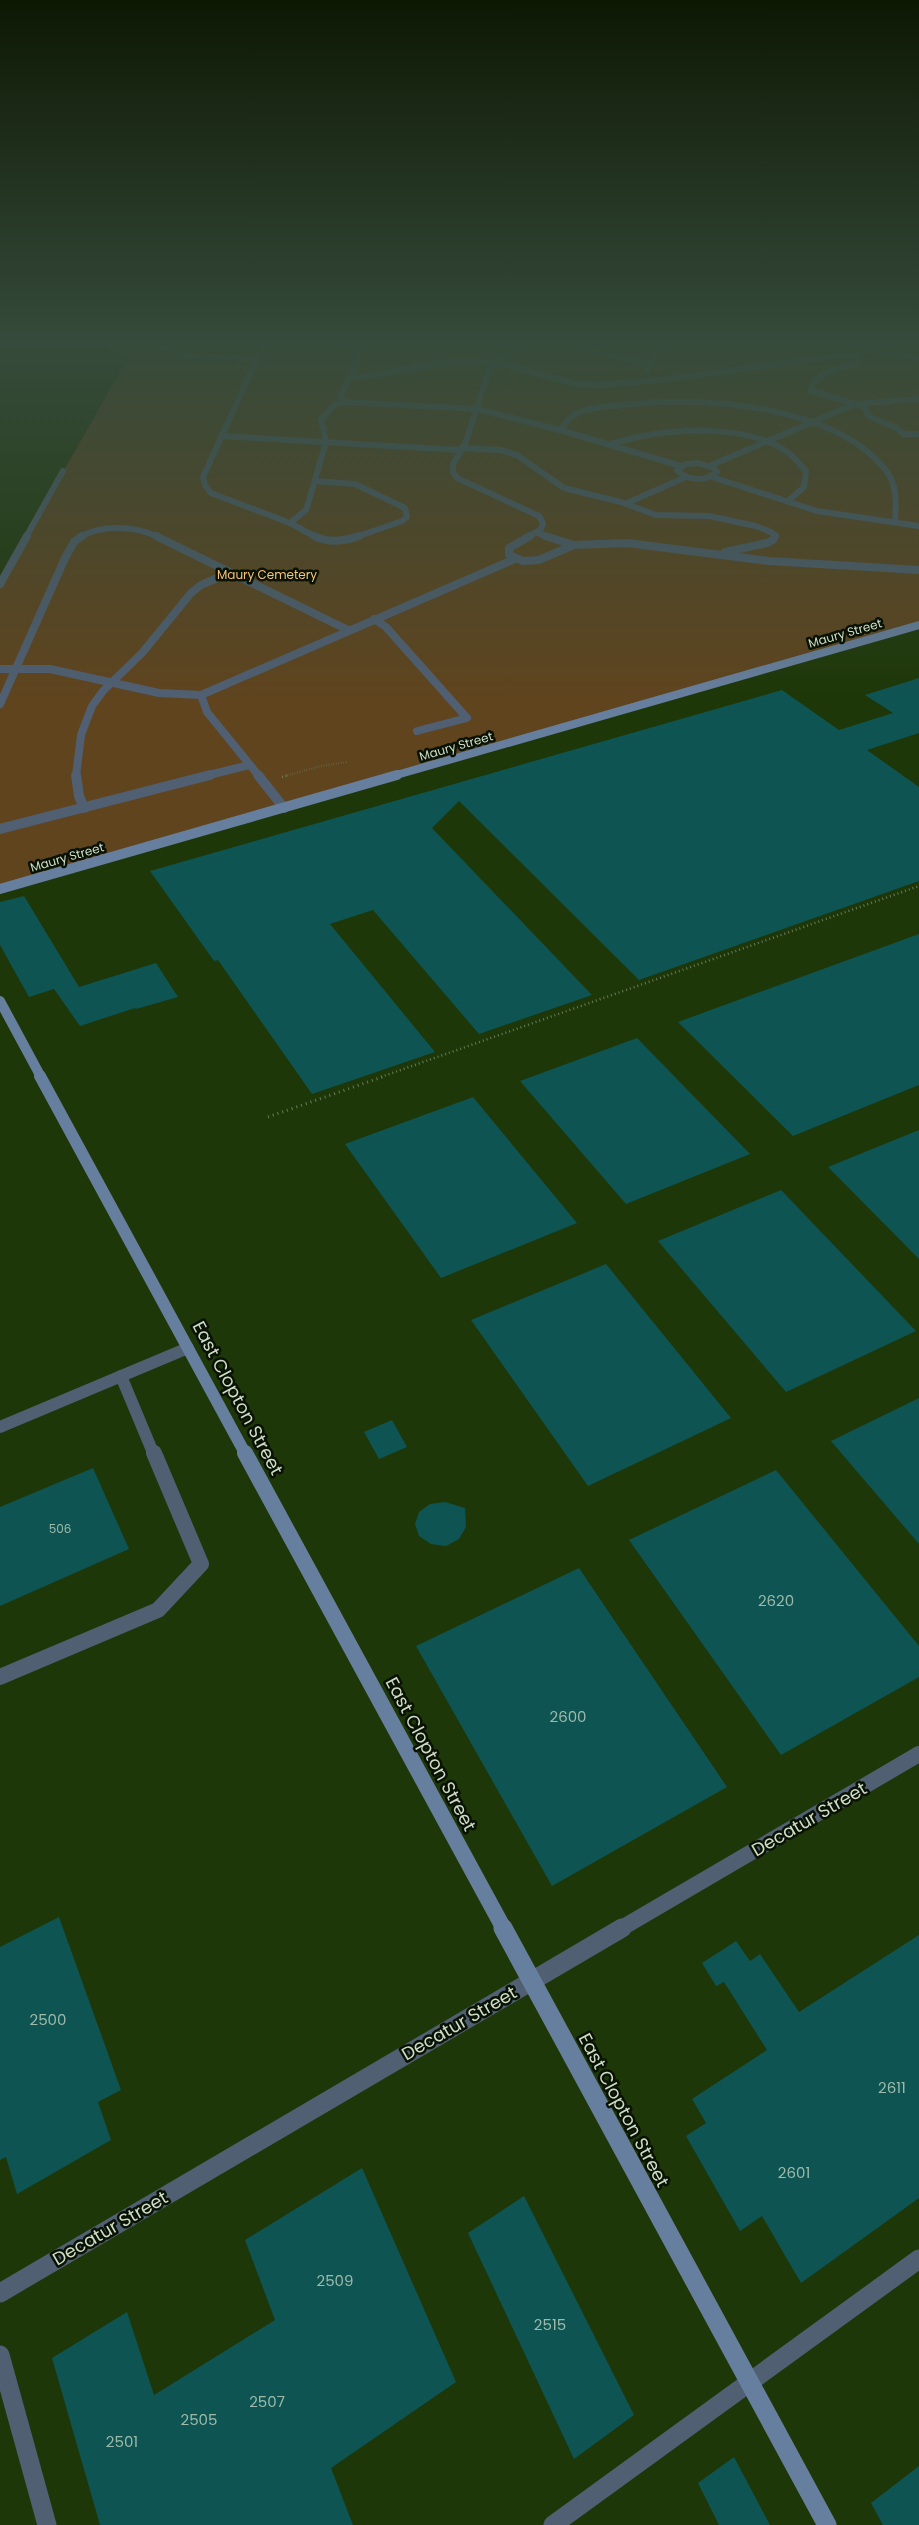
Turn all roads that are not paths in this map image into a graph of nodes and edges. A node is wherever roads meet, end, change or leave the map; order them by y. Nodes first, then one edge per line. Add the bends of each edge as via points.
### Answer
1 (209, 464) edge
2 (320, 464) edge
3 (453, 464) edge
4 (531, 464) edge
5 (674, 464) edge
6 (714, 464) edge
7 (799, 464) edge
8 (681, 466) junction
9 (709, 466) junction
10 (63, 471) dead end
11 (712, 476) junction
12 (686, 477) junction
13 (315, 481) junction
14 (788, 502) junction
15 (627, 503) junction
16 (904, 507) dead end
17 (895, 522) junction
18 (290, 523) junction
19 (919, 526) edge
20 (537, 534) junction
21 (574, 546) junction
22 (718, 554) junction
23 (515, 559) junction
24 (919, 570) edge
25 (229, 572) junction
26 (0, 584) edge
27 (374, 619) junction
28 (919, 625) edge
29 (348, 630) junction
30 (0, 668) edge
31 (17, 669) junction
32 (114, 682) junction
33 (201, 695) junction
34 (0, 704) edge
35 (417, 731) dead end
36 (249, 765) junction
37 (84, 808) junction
38 (284, 808) junction
39 (0, 829) edge
40 (0, 888) edge
41 (0, 1001) edge
42 (188, 1348) junction
43 (120, 1376) junction
44 (0, 1427) edge
45 (0, 1677) edge
46 (919, 1754) edge
47 (531, 1981) junction
48 (919, 2259) edge
49 (0, 2293) edge
50 (0, 2355) edge
51 (750, 2383) junction
52 (48, 2525) edge
53 (553, 2525) edge
54 (827, 2525) edge

1 - 18 street via 203,477 210,493
2 - 13 street
3 - 20 street via 457,478 539,516 543,523
4 - 15 street via 564,488
5 - 8 street
6 - 9 street
7 - 14 street via 806,471 804,487
8 - 9 street
8 - 12 street via 677,470
9 - 11 street via 717,472
10 - 26 street
11 - 12 street via 700,479
11 - 14 street
12 - 15 street
13 - 18 street via 306,510
13 - 18 street via 366,488 405,508 407,517 362,536 336,542 322,540
14 - 17 street via 838,516
15 - 22 street via 656,515 699,515 756,526 775,536 758,546
16 - 17 street
17 - 19 street
20 - 21 street
20 - 23 street via 509,548 509,555
21 - 22 street via 634,544
21 - 23 street via 539,560
22 - 24 street via 778,562
23 - 27 street
25 - 29 street
25 - 31 street via 150,532 105,530 78,538 65,558
25 - 32 street via 191,593 134,663
27 - 29 street
27 - 35 street via 386,627 467,718
28 - 38 street, Maury Street
29 - 33 street
30 - 31 street
31 - 32 street via 50,669
31 - 34 street
32 - 33 street via 159,693
32 - 37 street via 101,693 84,720 75,779 77,796
33 - 36 street via 207,712
36 - 37 street
36 - 38 street
37 - 39 street
38 - 40 street, Maury Street
41 - 42 street, East Clopton Street
42 - 43 street
42 - 47 street, East Clopton Street
43 - 44 street
43 - 45 street via 201,1564 158,1610
46 - 47 street, Decatur Street
47 - 49 street, Decatur Street
47 - 51 street, East Clopton Street
48 - 51 street
50 - 52 street
51 - 53 street
51 - 54 street, East Clopton Street

